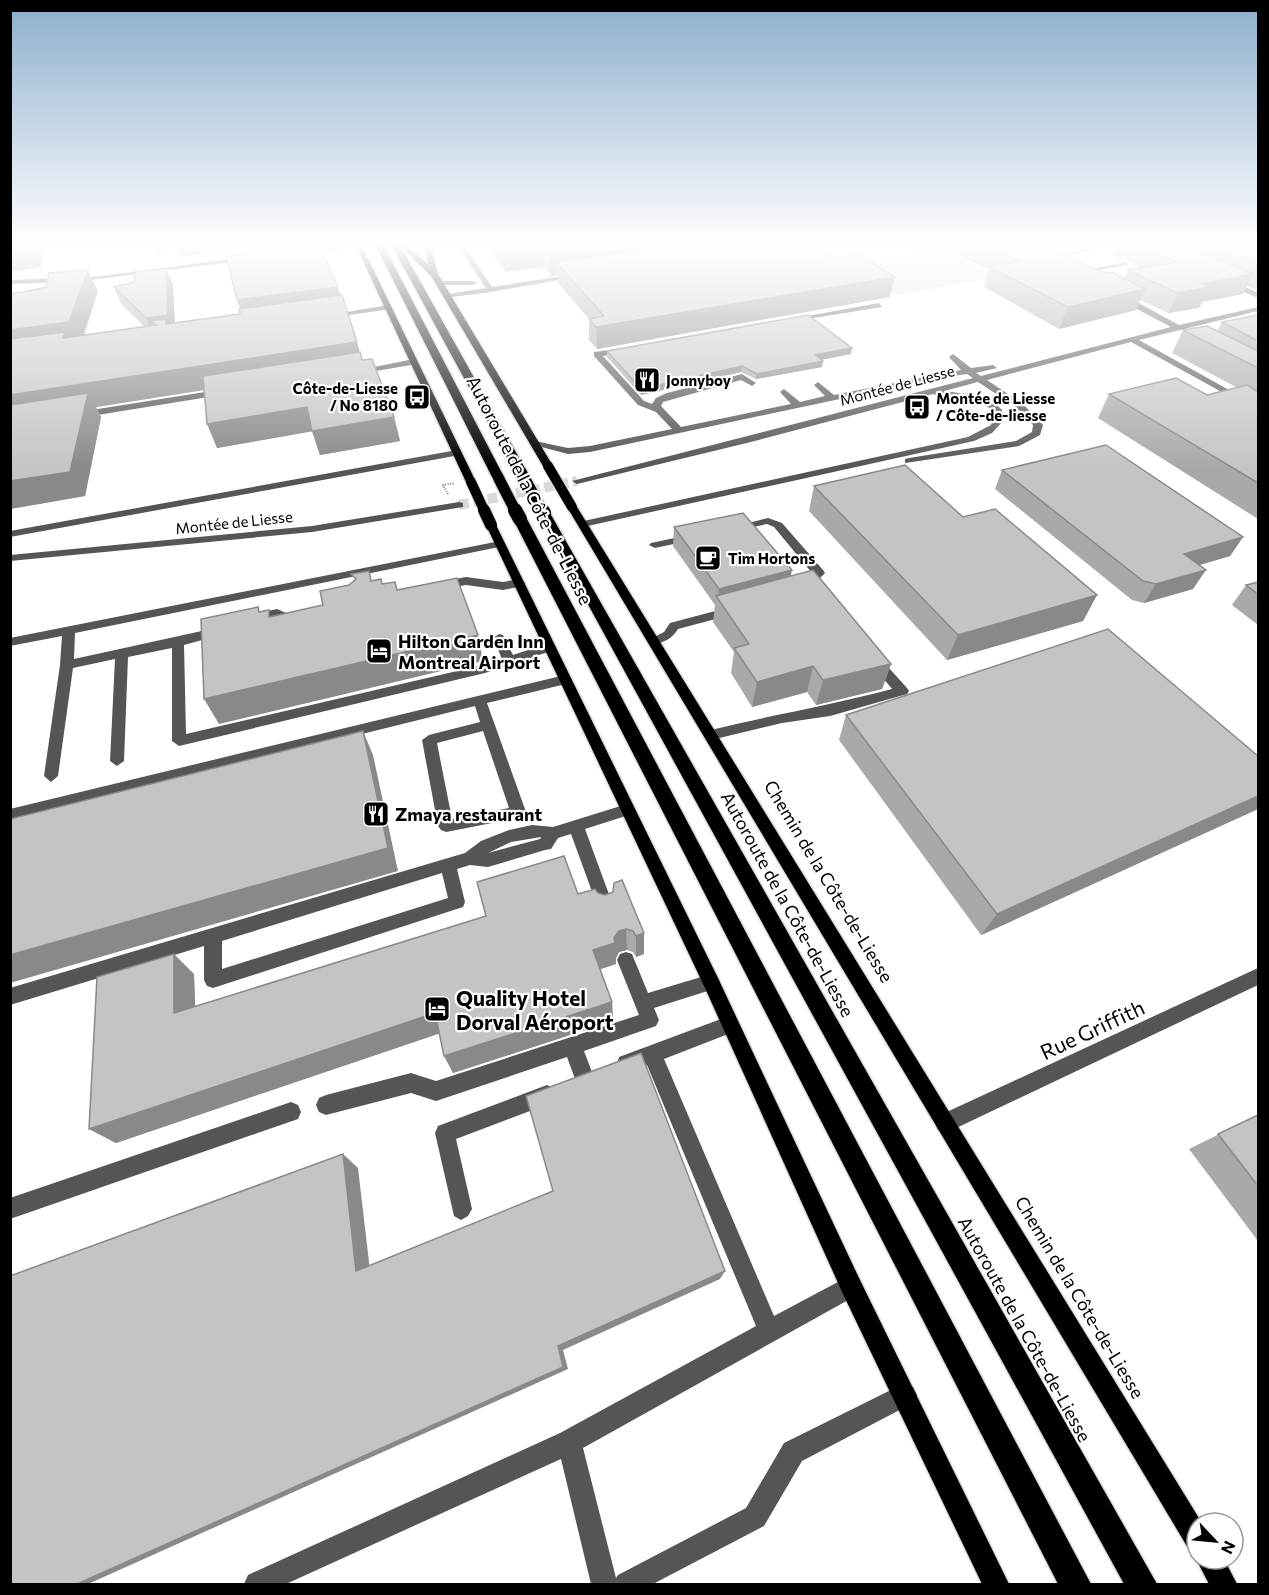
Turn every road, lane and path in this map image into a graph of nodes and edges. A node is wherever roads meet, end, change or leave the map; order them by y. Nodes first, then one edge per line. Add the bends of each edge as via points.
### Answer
1 (394, 320) edge
2 (418, 320) edge
3 (437, 320) edge
4 (462, 320) edge
5 (786, 320) edge
6 (1159, 320) edge
7 (1216, 320) edge
8 (783, 321) edge
9 (1177, 331) junction
10 (1133, 340) junction
11 (632, 348) edge
12 (954, 357) dead end
13 (414, 362) junction
14 (1032, 365) junction
15 (966, 370) junction
16 (345, 373) edge
17 (979, 378) junction
18 (752, 382) dead end
19 (818, 385) dead end
20 (229, 391) edge
21 (930, 392) junction
22 (784, 393) dead end
23 (831, 398) junction
24 (798, 405) junction
25 (1258, 408) edge
26 (659, 410) junction
27 (68, 417) edge
28 (678, 430) junction
29 (535, 444) junction
30 (457, 453) junction
31 (825, 471) junction
32 (577, 481) tunnel mouth
33 (455, 483) dead end
34 (443, 485) dead end
35 (459, 505) tunnel mouth
36 (583, 524) junction
37 (723, 531) edge
38 (10, 534) edge
39 (700, 536) edge
40 (500, 544) junction
41 (655, 545) dead end
42 (10, 558) edge
43 (811, 580) edge
44 (519, 583) junction
45 (426, 588) edge
46 (801, 592) edge
47 (819, 597) edge
48 (743, 607) edge
49 (294, 616) edge
50 (69, 631) junction
51 (499, 638) dead end
52 (653, 641) junction
53 (10, 642) edge
54 (178, 642) junction
55 (549, 647) junction
56 (864, 648) edge
57 (122, 653) junction
58 (509, 660) junction
59 (67, 664) junction
60 (565, 680) junction
61 (480, 701) junction
62 (489, 725) junction
63 (711, 735) junction
64 (117, 761) dead end
65 (51, 776) dead end
66 (627, 810) junction
67 (10, 815) edge
68 (576, 826) junction
69 (448, 865) junction
70 (606, 908) edge
71 (213, 936) junction
72 (626, 960) dead end
73 (1258, 976) edge
74 (711, 982) junction
75 (10, 997) edge
76 (643, 1003) junction
77 (729, 1025) junction
78 (572, 1045) junction
79 (652, 1054) junction
80 (585, 1080) junction
81 (326, 1106) dead end
82 (291, 1112) dead end
83 (945, 1124) junction
84 (10, 1209) edge
85 (461, 1209) dead end
86 (851, 1286) junction
87 (769, 1330) junction
88 (905, 1395) junction
89 (569, 1442) junction
90 (1185, 1519) edge
91 (1216, 1571) edge
92 (257, 1584) edge
93 (604, 1584) edge
94 (627, 1584) edge
95 (996, 1584) edge
96 (1075, 1584) edge
97 (1141, 1584) edge
98 (1224, 1584) edge

1 - 13 main road
2 - 96 highway, Autoroute de la Côte-de-Liesse, bridge
3 - 97 highway, Autoroute de la Côte-de-Liesse, bridge
4 - 29 main road, Chemin de la Côte-de-Liesse
5 - 8 street
6 - 9 street
7 - 9 street, Montée de Liesse
9 - 10 street, Montée de Liesse
10 - 14 street, Montée de Liesse
10 - 25 street
11 - 26 street via 597,354 641,403
12 - 15 street
13 - 16 street
13 - 30 main road
14 - 15 street
14 - 17 street, Montée de Liesse
15 - 17 street
15 - 23 street
17 - 21 street, Montée de Liesse
17 - 31 street via 1032,417 1038,427 1035,436 1019,443 956,455
18 - 26 street via 742,377 670,395 659,400
19 - 23 street
20 - 27 street
21 - 31 street via 985,403 997,411 999,424 971,439
21 - 32 street, Montée de Liesse via 701,453
22 - 24 street
23 - 24 street
24 - 28 street
26 - 28 street
28 - 29 street via 578,451
29 - 36 main road, Chemin de la Côte-de-Liesse, bridge
30 - 38 street
30 - 40 main road, bridge
31 - 36 street
33 - 34 path
35 - 42 street, Montée de Liesse via 302,530
36 - 52 main road, Chemin de la Côte-de-Liesse
37 - 43 street via 768,521 778,525 819,573
39 - 41 street
40 - 44 main road
40 - 50 street via 323,584
44 - 45 street via 503,586 466,581
44 - 55 main road
46 - 47 street via 812,589
48 - 52 street via 674,626 668,635
49 - 54 street via 269,625 240,626
50 - 53 street
50 - 59 street
51 - 58 street
52 - 63 main road, Chemin de la Côte-de-Liesse
54 - 57 street
54 - 58 street via 178,741 485,669
55 - 58 street
55 - 60 main road
56 - 63 street via 902,691 830,711
57 - 59 street
57 - 64 street
59 - 65 street
60 - 61 street
60 - 66 main road
61 - 62 street
61 - 67 street
62 - 62 street via 518,812 446,826 429,740
63 - 83 main road, Chemin de la Côte-de-Liesse
66 - 68 street
66 - 74 main road
68 - 69 street via 553,833 541,829 507,838
68 - 70 street
69 - 71 street
69 - 71 street via 457,902 213,980
71 - 75 street
72 - 76 street
73 - 83 street, Rue Griffith
74 - 76 street
74 - 77 main road
76 - 78 street via 650,1020
77 - 79 street
77 - 86 main road
78 - 80 street
78 - 81 street via 436,1091 411,1083
79 - 80 street
79 - 87 street
80 - 85 street via 445,1133
82 - 84 street
83 - 90 main road, Chemin de la Côte-de-Liesse
86 - 87 street
86 - 88 main road
87 - 89 street
88 - 94 street via 793,1452 755,1517
88 - 95 main road
89 - 92 street
89 - 93 street
91 - 98 main road

